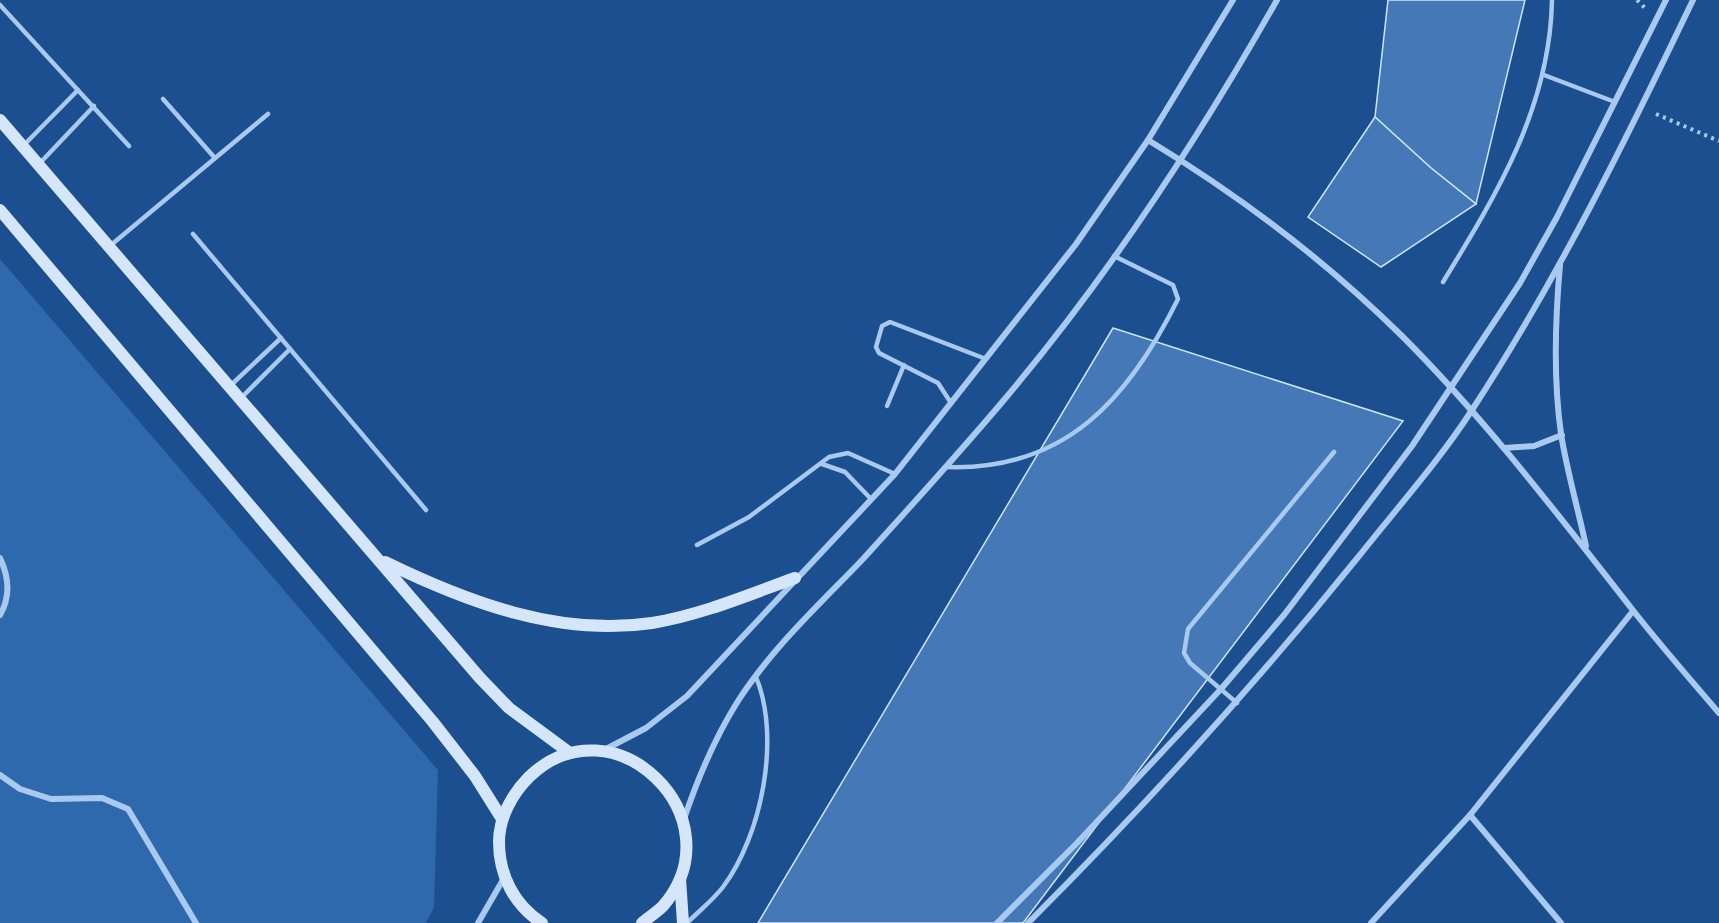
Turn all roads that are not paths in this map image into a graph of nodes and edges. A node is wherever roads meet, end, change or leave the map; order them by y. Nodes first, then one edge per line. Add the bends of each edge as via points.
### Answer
1 (1233, 0) edge
2 (1277, 0) edge
3 (1552, 0) edge
4 (1666, 0) edge
5 (1693, 0) edge
6 (0, 5) edge
7 (1544, 75) junction
8 (78, 90) junction
9 (163, 99) dead end
10 (1615, 102) junction
11 (94, 106) junction
12 (268, 114) dead end
13 (0, 120) edge
14 (1148, 140) junction
15 (129, 146) dead end
16 (22, 147) junction
17 (214, 157) junction
18 (1182, 161) junction
19 (38, 165) junction
20 (0, 210) edge
21 (193, 234) dead end
22 (108, 247) junction
23 (1114, 256) junction
24 (1561, 263) junction
25 (1443, 282) dead end
26 (281, 338) junction
27 (290, 349) junction
28 (986, 359) junction
29 (904, 364) junction
30 (230, 386) junction
31 (1451, 388) junction
32 (241, 398) junction
33 (951, 403) junction
34 (887, 406) dead end
35 (1471, 412) junction
36 (1562, 435) junction
37 (1504, 448) junction
38 (1334, 452) dead end
39 (822, 464) junction
40 (947, 467) junction
41 (895, 474) junction
42 (871, 499) junction
43 (426, 510) dead end
44 (697, 545) dead end
45 (1587, 549) junction
46 (0, 558) edge
47 (381, 560) junction
48 (795, 578) junction
49 (1633, 611) junction
50 (0, 615) edge
51 (756, 676) junction
52 (1221, 689) junction
53 (1237, 703) junction
54 (1719, 713) edge
55 (602, 751) junction
56 (570, 753) junction
57 (0, 775) edge
58 (1470, 815) junction
59 (502, 819) junction
60 (683, 823) junction
61 (504, 877) junction
62 (680, 878) junction
63 (196, 923) edge
64 (478, 923) edge
65 (542, 923) edge
66 (642, 923) edge
67 (685, 923) edge
68 (996, 923) edge
69 (1028, 923) edge
70 (1371, 923) edge
71 (1561, 923) edge

1 - 14 street
2 - 18 street
3 - 7 lane
4 - 10 street
5 - 24 street
6 - 8 lane
7 - 10 lane
7 - 25 lane via 1508,172
8 - 11 lane
8 - 16 lane
9 - 17 lane
10 - 31 street via 1520,283
11 - 15 lane
11 - 19 lane
12 - 17 lane
13 - 16 street
14 - 18 street
14 - 28 street via 1076,244
16 - 19 street
17 - 22 lane
18 - 23 street
18 - 31 street via 1250,207 1351,288
19 - 22 street
20 - 59 street via 433,722
21 - 26 lane
22 - 30 street
23 - 40 street via 1012,390
23 - 40 lane via 1173,285 1178,299 1117,395 1077,431 1030,457 989,466
24 - 35 street
24 - 36 street via 1556,349
26 - 27 lane
26 - 30 lane
27 - 32 lane
27 - 43 lane
28 - 29 lane via 895,323 886,323 877,350
28 - 33 street
29 - 33 lane via 938,383
29 - 34 lane
30 - 32 street
31 - 35 street
31 - 52 street via 1284,615
32 - 47 street
33 - 41 street
35 - 37 street
35 - 53 street
36 - 37 street via 1534,446
36 - 45 street
37 - 45 street
38 - 52 lane via 1188,629 1184,653
39 - 41 lane via 829,457 848,453
39 - 42 lane via 844,472
39 - 44 lane via 749,517
40 - 51 street
41 - 42 street
42 - 48 street
45 - 49 street
46 - 50 street via 8,581 8,597
47 - 48 street via 471,601 505,611 609,625 651,623 697,613
47 - 56 street via 509,708
48 - 55 street via 687,696 646,729
49 - 54 street
49 - 58 street
51 - 60 street via 706,759
51 - 67 lane via 767,721 760,798 751,829 723,887
52 - 53 lane
52 - 68 street
53 - 69 street
55 - 56 street
55 - 60 street via 630,758 654,774 672,796
56 - 59 street via 540,767 516,789
57 - 63 street via 20,789 51,799 102,798 128,809
58 - 70 street
58 - 71 street
59 - 61 street via 500,858
60 - 62 street via 686,850
61 - 64 street
61 - 65 street via 516,898
62 - 66 street via 663,906
62 - 67 street

